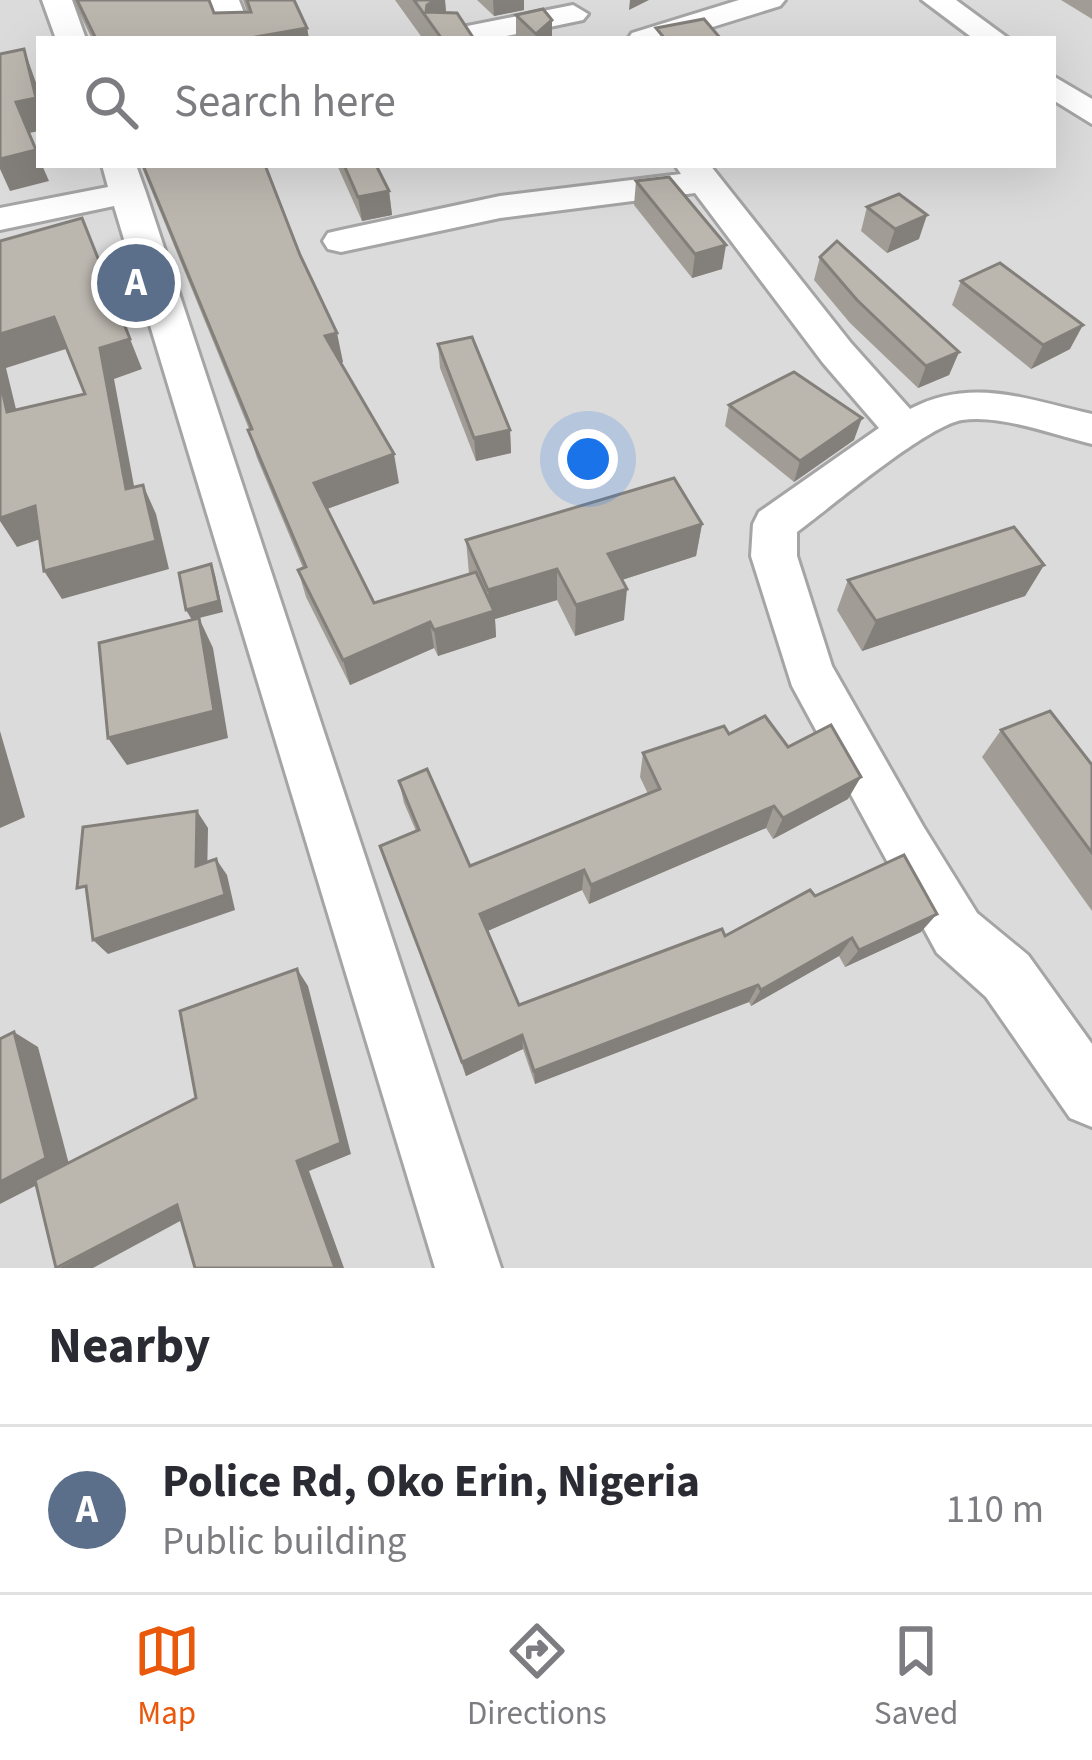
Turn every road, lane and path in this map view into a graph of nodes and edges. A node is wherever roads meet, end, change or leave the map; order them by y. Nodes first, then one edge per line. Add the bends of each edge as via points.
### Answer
1 (57, 0) edge
2 (224, 0) edge
3 (770, 0) edge
4 (937, 0) edge
5 (576, 13) edge
6 (70, 36) edge
7 (238, 36) edge
8 (462, 36) edge
9 (653, 36) edge
10 (990, 36) edge
11 (1056, 87) edge
12 (1092, 114) edge
13 (697, 173) edge
14 (124, 179) edge
15 (0, 219) edge
16 (340, 241) dead end
17 (1092, 429) edge
18 (905, 430) junction
19 (1092, 1096) edge
20 (468, 1268) edge

1 - 6 street
2 - 7 street
3 - 9 street
4 - 10 street
5 - 8 street
11 - 12 street
13 - 16 street
13 - 18 street
14 - 15 street
14 - 20 street
17 - 18 street via 952,405
18 - 19 street via 775,524 774,556 808,671 904,844 957,933 1007,976

